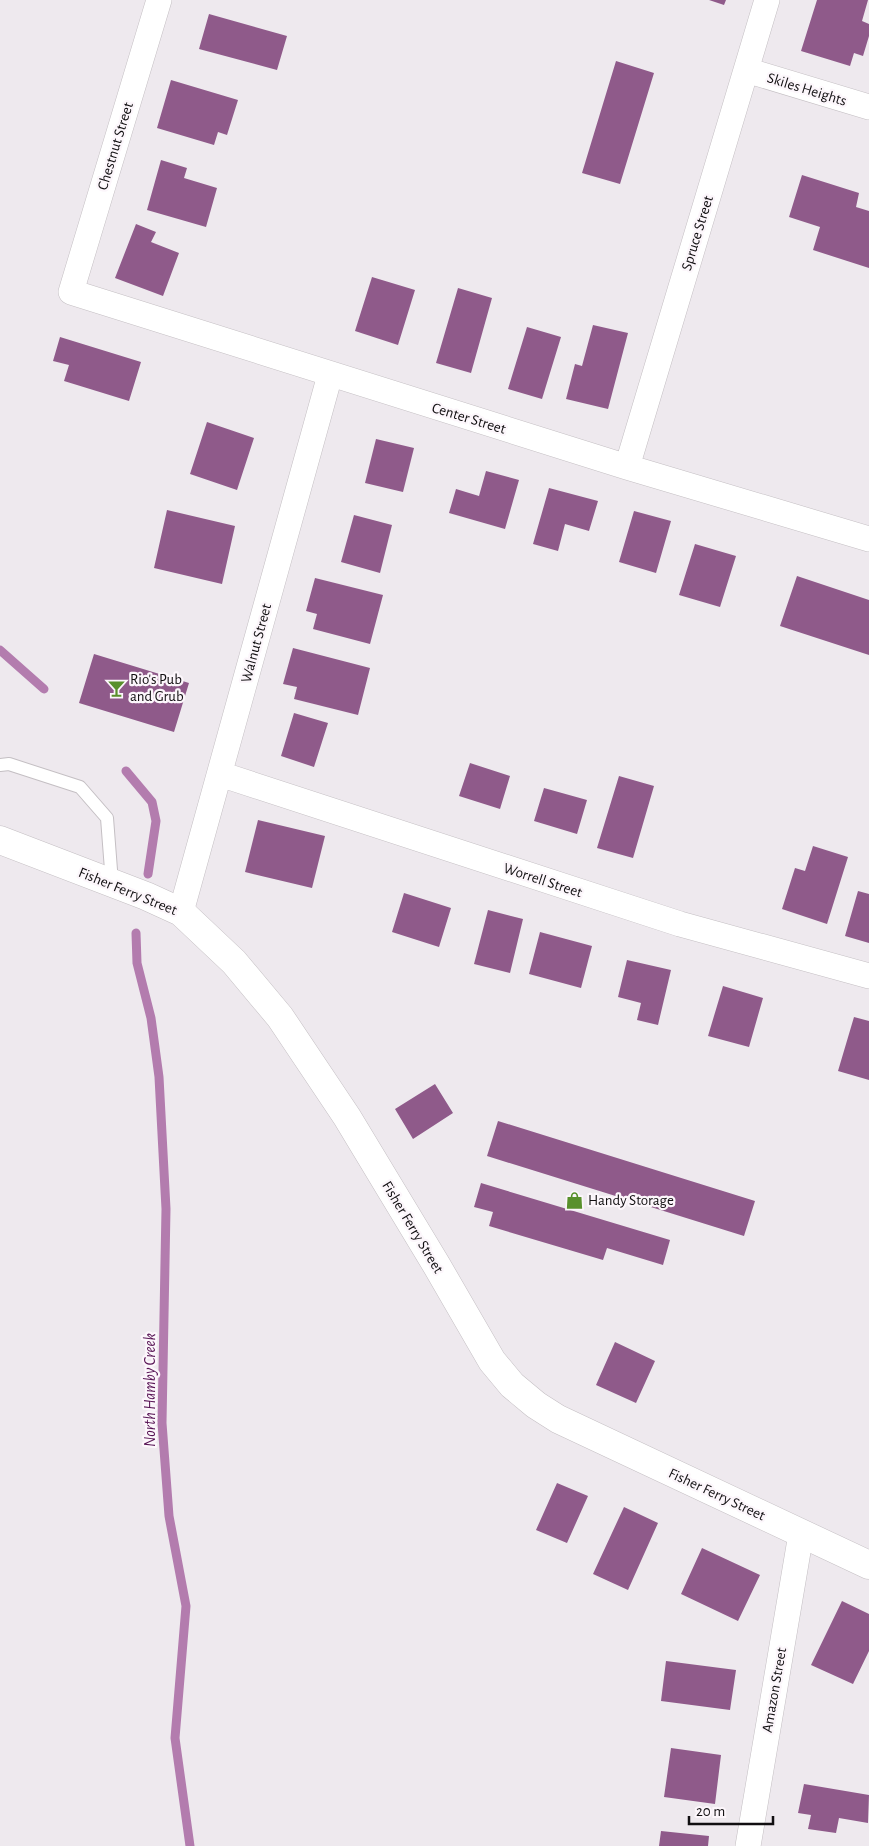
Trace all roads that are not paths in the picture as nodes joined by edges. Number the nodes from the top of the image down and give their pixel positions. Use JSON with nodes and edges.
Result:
{"nodes":[{"id":1,"x":158,"y":0,"type":"edge"},
{"id":2,"x":767,"y":0,"type":"edge"},
{"id":3,"x":746,"y":70,"type":"junction"},
{"id":4,"x":869,"y":108,"type":"edge"},
{"id":5,"x":71,"y":292,"type":"joint"},
{"id":6,"x":330,"y":375,"type":"junction"},
{"id":7,"x":627,"y":467,"type":"junction"},
{"id":8,"x":869,"y":539,"type":"edge"},
{"id":9,"x":0,"y":766,"type":"edge"},
{"id":10,"x":220,"y":774,"type":"junction"},
{"id":11,"x":0,"y":840,"type":"edge"},
{"id":12,"x":112,"y":884,"type":"junction"},
{"id":13,"x":181,"y":912,"type":"junction"},
{"id":14,"x":869,"y":976,"type":"edge"},
{"id":15,"x":801,"y":1534,"type":"junction"},
{"id":16,"x":869,"y":1565,"type":"edge"},
{"id":17,"x":748,"y":1846,"type":"edge"}],
"edges":[{"from":1,"to":5,"type":"street","name":"Chestnut Street"},
{"from":2,"to":3,"type":"street","name":"Spruce Street"},
{"from":3,"to":4,"type":"street","name":"Skiles Heights"},
{"from":3,"to":7,"type":"street","name":"Spruce Street"},
{"from":5,"to":6,"type":"street","name":"Center Street"},
{"from":6,"to":7,"type":"street","name":"Center Street"},
{"from":6,"to":10,"type":"street","name":"Walnut Street"},
{"from":7,"to":8,"type":"street","name":"Center Street"},
{"from":9,"to":12,"type":"lane"},
{"from":10,"to":13,"type":"street","name":"Walnut Street"},
{"from":10,"to":14,"type":"street","name":"Worrell Street"},
{"from":11,"to":12,"type":"street","name":"Fisher Ferry Street"},
{"from":12,"to":13,"type":"street","name":"Fisher Ferry Street"},
{"from":13,"to":15,"type":"street","name":"Fisher Ferry Street"},
{"from":15,"to":16,"type":"street","name":"Fisher Ferry Street"},
{"from":15,"to":17,"type":"street","name":"Amazon Street"}]}
